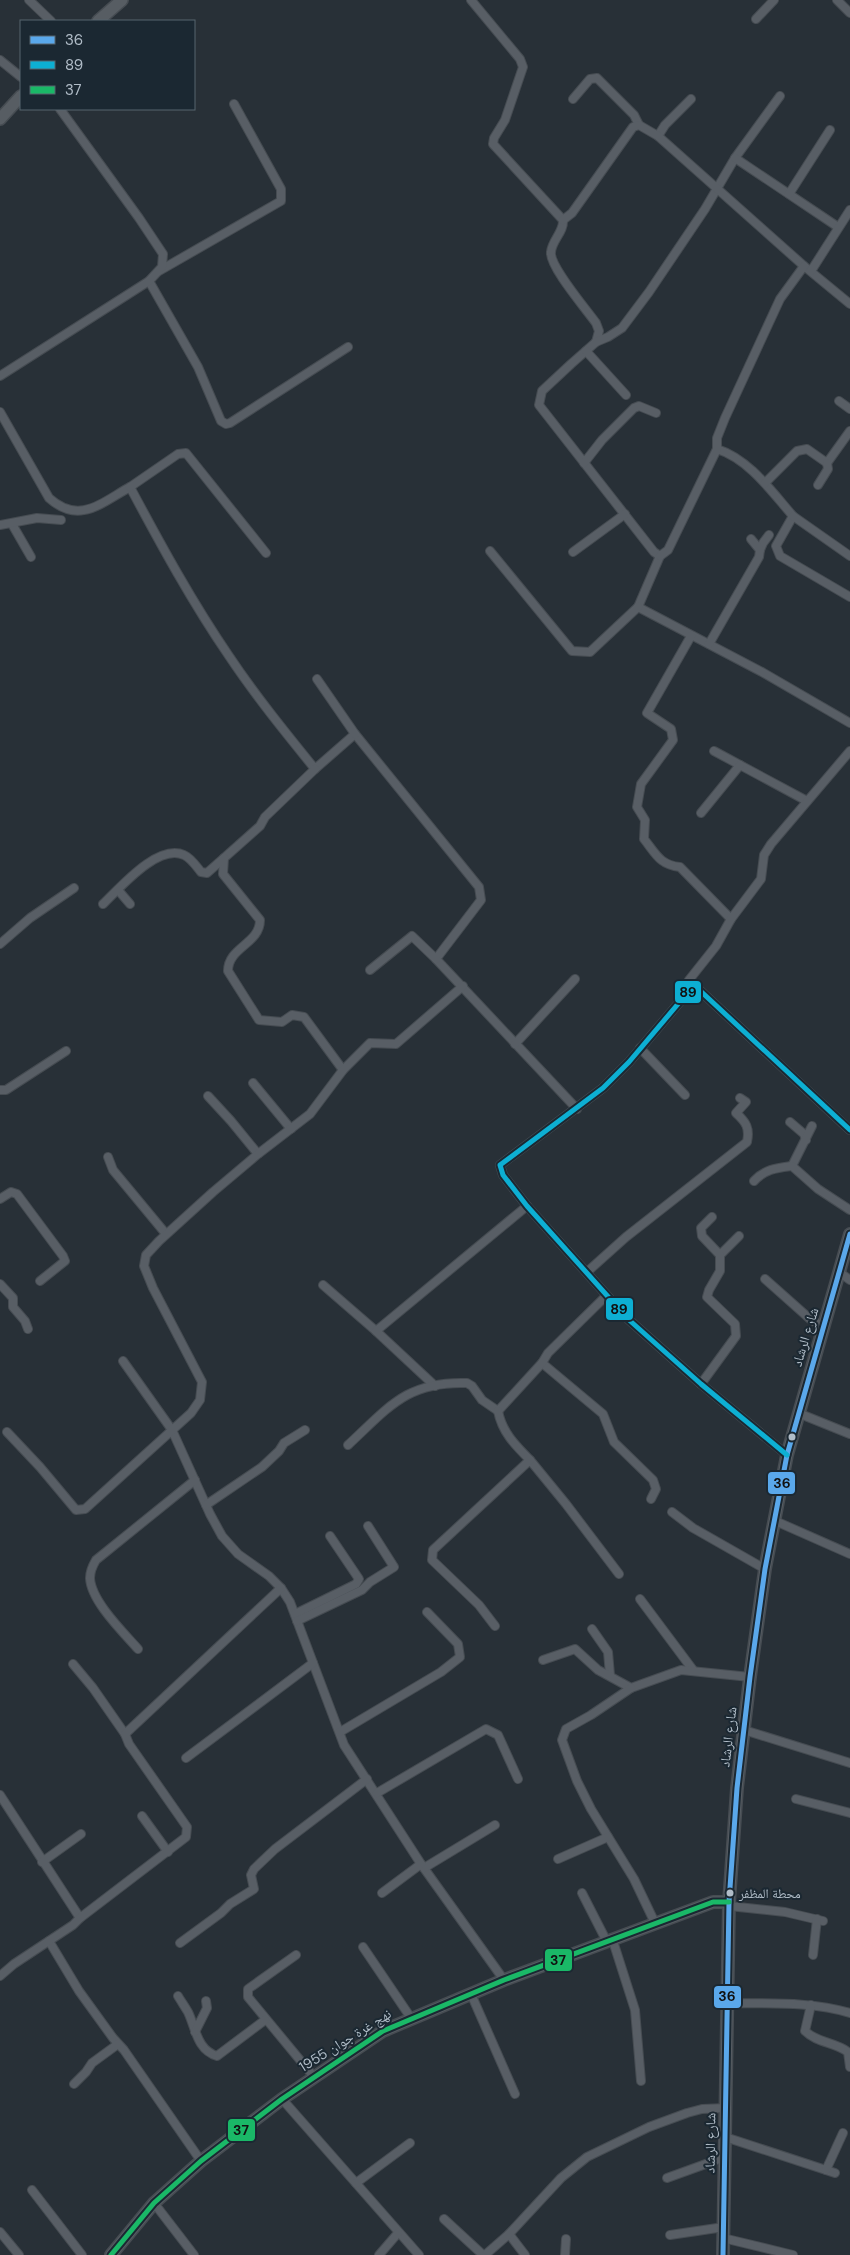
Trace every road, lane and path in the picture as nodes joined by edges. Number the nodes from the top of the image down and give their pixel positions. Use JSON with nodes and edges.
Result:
{"nodes":[{"id":1,"x":29,"y":0,"type":"edge"},
{"id":2,"x":122,"y":0,"type":"edge"},
{"id":3,"x":471,"y":0,"type":"edge"},
{"id":4,"x":774,"y":0,"type":"edge"},
{"id":5,"x":837,"y":0,"type":"edge"},
{"id":6,"x":850,"y":13,"type":"edge"},
{"id":7,"x":756,"y":19,"type":"dead end"},
{"id":8,"x":50,"y":20,"type":"edge"},
{"id":9,"x":99,"y":20,"type":"edge"},
{"id":10,"x":0,"y":60,"type":"edge"},
{"id":11,"x":20,"y":76,"type":"edge"},
{"id":12,"x":780,"y":96,"type":"dead end"},
{"id":13,"x":20,"y":97,"type":"edge"},
{"id":14,"x":573,"y":99,"type":"dead end"},
{"id":15,"x":691,"y":99,"type":"dead end"},
{"id":16,"x":234,"y":104,"type":"dead end"},
{"id":17,"x":61,"y":110,"type":"edge"},
{"id":18,"x":0,"y":119,"type":"edge"},
{"id":19,"x":639,"y":125,"type":"junction"},
{"id":20,"x":830,"y":130,"type":"dead end"},
{"id":21,"x":658,"y":136,"type":"junction"},
{"id":22,"x":735,"y":158,"type":"junction"},
{"id":23,"x":717,"y":188,"type":"junction"},
{"id":24,"x":789,"y":194,"type":"junction"},
{"id":25,"x":850,"y":210,"type":"edge"},
{"id":26,"x":562,"y":220,"type":"junction"},
{"id":27,"x":838,"y":226,"type":"junction"},
{"id":28,"x":807,"y":269,"type":"junction"},
{"id":29,"x":159,"y":271,"type":"junction"},
{"id":30,"x":149,"y":281,"type":"junction"},
{"id":31,"x":850,"y":304,"type":"edge"},
{"id":32,"x":596,"y":342,"type":"junction"},
{"id":33,"x":348,"y":347,"type":"dead end"},
{"id":34,"x":586,"y":351,"type":"junction"},
{"id":35,"x":0,"y":376,"type":"edge"},
{"id":36,"x":626,"y":395,"type":"dead end"},
{"id":37,"x":839,"y":401,"type":"dead end"},
{"id":38,"x":850,"y":409,"type":"edge"},
{"id":39,"x":0,"y":412,"type":"edge"},
{"id":40,"x":656,"y":413,"type":"dead end"},
{"id":41,"x":850,"y":431,"type":"edge"},
{"id":42,"x":717,"y":449,"type":"junction"},
{"id":43,"x":584,"y":463,"type":"junction"},
{"id":44,"x":827,"y":463,"type":"junction"},
{"id":45,"x":765,"y":483,"type":"junction"},
{"id":46,"x":818,"y":485,"type":"dead end"},
{"id":47,"x":130,"y":487,"type":"junction"},
{"id":48,"x":625,"y":514,"type":"junction"},
{"id":49,"x":793,"y":516,"type":"junction"},
{"id":50,"x":61,"y":520,"type":"dead end"},
{"id":51,"x":12,"y":524,"type":"junction"},
{"id":52,"x":0,"y":525,"type":"edge"},
{"id":53,"x":770,"y":535,"type":"dead end"},
{"id":54,"x":751,"y":539,"type":"dead end"},
{"id":55,"x":760,"y":550,"type":"junction"},
{"id":56,"x":490,"y":552,"type":"dead end"},
{"id":57,"x":573,"y":552,"type":"dead end"},
{"id":58,"x":266,"y":554,"type":"dead end"},
{"id":59,"x":660,"y":556,"type":"junction"},
{"id":60,"x":850,"y":556,"type":"edge"},
{"id":61,"x":31,"y":557,"type":"dead end"},
{"id":62,"x":850,"y":597,"type":"edge"},
{"id":63,"x":638,"y":607,"type":"junction"},
{"id":64,"x":691,"y":636,"type":"junction"},
{"id":65,"x":709,"y":644,"type":"junction"},
{"id":66,"x":317,"y":680,"type":"dead end"},
{"id":67,"x":850,"y":722,"type":"edge"},
{"id":68,"x":355,"y":734,"type":"junction"},
{"id":69,"x":714,"y":751,"type":"dead end"},
{"id":70,"x":850,"y":751,"type":"edge"},
{"id":71,"x":740,"y":765,"type":"junction"},
{"id":72,"x":315,"y":769,"type":"junction"},
{"id":73,"x":807,"y":801,"type":"junction"},
{"id":74,"x":701,"y":813,"type":"dead end"},
{"id":75,"x":224,"y":858,"type":"junction"},
{"id":76,"x":74,"y":888,"type":"dead end"},
{"id":77,"x":118,"y":890,"type":"junction"},
{"id":78,"x":103,"y":904,"type":"dead end"},
{"id":79,"x":130,"y":904,"type":"dead end"},
{"id":80,"x":732,"y":919,"type":"junction"},
{"id":81,"x":0,"y":944,"type":"edge"},
{"id":82,"x":436,"y":959,"type":"junction"},
{"id":83,"x":370,"y":970,"type":"dead end"},
{"id":84,"x":575,"y":979,"type":"dead end"},
{"id":85,"x":694,"y":985,"type":"junction"},
{"id":86,"x":463,"y":986,"type":"junction"},
{"id":87,"x":515,"y":1044,"type":"junction"},
{"id":88,"x":640,"y":1048,"type":"junction"},
{"id":89,"x":66,"y":1051,"type":"dead end"},
{"id":90,"x":343,"y":1070,"type":"junction"},
{"id":91,"x":253,"y":1083,"type":"dead end"},
{"id":92,"x":0,"y":1090,"type":"edge"},
{"id":93,"x":685,"y":1095,"type":"dead end"},
{"id":94,"x":208,"y":1096,"type":"dead end"},
{"id":95,"x":740,"y":1098,"type":"dead end"},
{"id":96,"x":578,"y":1109,"type":"junction"},
{"id":97,"x":790,"y":1122,"type":"dead end"},
{"id":98,"x":812,"y":1126,"type":"dead end"},
{"id":99,"x":290,"y":1129,"type":"junction"},
{"id":100,"x":850,"y":1130,"type":"edge"},
{"id":101,"x":806,"y":1140,"type":"junction"},
{"id":102,"x":258,"y":1154,"type":"junction"},
{"id":103,"x":108,"y":1157,"type":"dead end"},
{"id":104,"x":792,"y":1166,"type":"junction"},
{"id":105,"x":754,"y":1181,"type":"dead end"},
{"id":106,"x":0,"y":1199,"type":"edge"},
{"id":107,"x":527,"y":1206,"type":"junction"},
{"id":108,"x":850,"y":1210,"type":"edge"},
{"id":109,"x":712,"y":1218,"type":"dead end"},
{"id":110,"x":166,"y":1234,"type":"junction"},
{"id":111,"x":850,"y":1234,"type":"edge"},
{"id":112,"x":739,"y":1236,"type":"dead end"},
{"id":113,"x":720,"y":1255,"type":"junction"},
{"id":114,"x":587,"y":1272,"type":"junction"},
{"id":115,"x":839,"y":1272,"type":"junction"},
{"id":116,"x":765,"y":1279,"type":"dead end"},
{"id":117,"x":850,"y":1280,"type":"edge"},
{"id":118,"x":40,"y":1281,"type":"dead end"},
{"id":119,"x":0,"y":1284,"type":"edge"},
{"id":120,"x":323,"y":1285,"type":"dead end"},
{"id":121,"x":606,"y":1296,"type":"junction"},
{"id":122,"x":824,"y":1327,"type":"junction"},
{"id":123,"x":28,"y":1329,"type":"dead end"},
{"id":124,"x":376,"y":1331,"type":"junction"},
{"id":125,"x":122,"y":1361,"type":"dead end"},
{"id":126,"x":542,"y":1363,"type":"junction"},
{"id":127,"x":701,"y":1384,"type":"junction"},
{"id":128,"x":435,"y":1386,"type":"junction"},
{"id":129,"x":498,"y":1411,"type":"junction"},
{"id":130,"x":798,"y":1413,"type":"junction"},
{"id":131,"x":172,"y":1430,"type":"junction"},
{"id":132,"x":304,"y":1430,"type":"dead end"},
{"id":133,"x":7,"y":1432,"type":"dead end"},
{"id":134,"x":850,"y":1434,"type":"edge"},
{"id":135,"x":348,"y":1445,"type":"dead end"},
{"id":136,"x":787,"y":1455,"type":"junction"},
{"id":137,"x":530,"y":1460,"type":"junction"},
{"id":138,"x":195,"y":1480,"type":"junction"},
{"id":139,"x":652,"y":1499,"type":"dead end"},
{"id":140,"x":206,"y":1505,"type":"junction"},
{"id":141,"x":672,"y":1512,"type":"dead end"},
{"id":142,"x":773,"y":1520,"type":"junction"},
{"id":143,"x":368,"y":1526,"type":"dead end"},
{"id":144,"x":330,"y":1536,"type":"dead end"},
{"id":145,"x":850,"y":1554,"type":"edge"},
{"id":146,"x":765,"y":1570,"type":"junction"},
{"id":147,"x":619,"y":1574,"type":"dead end"},
{"id":148,"x":281,"y":1588,"type":"junction"},
{"id":149,"x":640,"y":1599,"type":"dead end"},
{"id":150,"x":427,"y":1612,"type":"dead end"},
{"id":151,"x":296,"y":1618,"type":"junction"},
{"id":152,"x":495,"y":1626,"type":"dead end"},
{"id":153,"x":592,"y":1629,"type":"dead end"},
{"id":154,"x":138,"y":1649,"type":"dead end"},
{"id":155,"x":543,"y":1660,"type":"dead end"},
{"id":156,"x":313,"y":1663,"type":"junction"},
{"id":157,"x":73,"y":1664,"type":"dead end"},
{"id":158,"x":694,"y":1670,"type":"junction"},
{"id":159,"x":610,"y":1675,"type":"junction"},
{"id":160,"x":750,"y":1677,"type":"junction"},
{"id":161,"x":631,"y":1688,"type":"junction"},
{"id":162,"x":744,"y":1730,"type":"junction"},
{"id":163,"x":340,"y":1732,"type":"junction"},
{"id":164,"x":125,"y":1734,"type":"junction"},
{"id":165,"x":186,"y":1758,"type":"dead end"},
{"id":166,"x":850,"y":1763,"type":"edge"},
{"id":167,"x":518,"y":1779,"type":"dead end"},
{"id":168,"x":367,"y":1780,"type":"junction"},
{"id":169,"x":377,"y":1793,"type":"junction"},
{"id":170,"x":0,"y":1795,"type":"edge"},
{"id":171,"x":796,"y":1799,"type":"dead end"},
{"id":172,"x":850,"y":1813,"type":"edge"},
{"id":173,"x":142,"y":1816,"type":"dead end"},
{"id":174,"x":495,"y":1825,"type":"dead end"},
{"id":175,"x":81,"y":1834,"type":"dead end"},
{"id":176,"x":608,"y":1837,"type":"junction"},
{"id":177,"x":168,"y":1852,"type":"junction"},
{"id":178,"x":558,"y":1859,"type":"dead end"},
{"id":179,"x":42,"y":1862,"type":"junction"},
{"id":180,"x":423,"y":1866,"type":"junction"},
{"id":181,"x":582,"y":1892,"type":"dead end"},
{"id":182,"x":382,"y":1893,"type":"dead end"},
{"id":183,"x":729,"y":1904,"type":"junction"},
{"id":184,"x":80,"y":1918,"type":"junction"},
{"id":185,"x":655,"y":1923,"type":"junction"},
{"id":186,"x":609,"y":1939,"type":"junction"},
{"id":187,"x":49,"y":1941,"type":"junction"},
{"id":188,"x":180,"y":1943,"type":"dead end"},
{"id":189,"x":363,"y":1947,"type":"dead end"},
{"id":190,"x":296,"y":1955,"type":"dead end"},
{"id":191,"x":813,"y":1955,"type":"dead end"},
{"id":192,"x":0,"y":1976,"type":"edge"},
{"id":193,"x":504,"y":1980,"type":"junction"},
{"id":194,"x":471,"y":1994,"type":"junction"},
{"id":195,"x":178,"y":1996,"type":"dead end"},
{"id":196,"x":206,"y":2001,"type":"dead end"},
{"id":197,"x":726,"y":2003,"type":"junction"},
{"id":198,"x":811,"y":2005,"type":"junction"},
{"id":199,"x":850,"y":2013,"type":"edge"},
{"id":200,"x":411,"y":2018,"type":"junction"},
{"id":201,"x":265,"y":2020,"type":"junction"},
{"id":202,"x":195,"y":2032,"type":"junction"},
{"id":203,"x":118,"y":2044,"type":"junction"},
{"id":204,"x":850,"y":2067,"type":"edge"},
{"id":205,"x":314,"y":2077,"type":"junction"},
{"id":206,"x":641,"y":2081,"type":"dead end"},
{"id":207,"x":74,"y":2084,"type":"dead end"},
{"id":208,"x":515,"y":2094,"type":"dead end"},
{"id":209,"x":282,"y":2099,"type":"junction"},
{"id":210,"x":726,"y":2108,"type":"junction"},
{"id":211,"x":843,"y":2133,"type":"dead end"},
{"id":212,"x":725,"y":2138,"type":"junction"},
{"id":213,"x":410,"y":2142,"type":"dead end"},
{"id":214,"x":725,"y":2157,"type":"junction"},
{"id":215,"x":201,"y":2161,"type":"junction"},
{"id":216,"x":826,"y":2170,"type":"junction"},
{"id":217,"x":835,"y":2173,"type":"dead end"},
{"id":218,"x":667,"y":2178,"type":"dead end"},
{"id":219,"x":356,"y":2183,"type":"junction"},
{"id":220,"x":32,"y":2190,"type":"dead end"},
{"id":221,"x":154,"y":2203,"type":"junction"},
{"id":222,"x":444,"y":2219,"type":"dead end"},
{"id":223,"x":0,"y":2232,"type":"edge"},
{"id":224,"x":398,"y":2232,"type":"junction"},
{"id":225,"x":724,"y":2232,"type":"junction"},
{"id":226,"x":509,"y":2234,"type":"junction"},
{"id":227,"x":670,"y":2235,"type":"dead end"},
{"id":228,"x":566,"y":2239,"type":"dead end"},
{"id":229,"x":19,"y":2255,"type":"edge"},
{"id":230,"x":82,"y":2255,"type":"edge"},
{"id":231,"x":111,"y":2255,"type":"edge"},
{"id":232,"x":194,"y":2255,"type":"edge"},
{"id":233,"x":379,"y":2255,"type":"edge"},
{"id":234,"x":419,"y":2255,"type":"edge"},
{"id":235,"x":484,"y":2255,"type":"edge"},
{"id":236,"x":524,"y":2255,"type":"edge"},
{"id":237,"x":565,"y":2255,"type":"edge"},
{"id":238,"x":723,"y":2255,"type":"edge"},
{"id":239,"x":793,"y":2255,"type":"edge"}],
"edges":[{"from":1,"to":8,"type":"street"},
{"from":2,"to":9,"type":"street"},
{"from":3,"to":26,"type":"street"},
{"from":4,"to":7,"type":"street"},
{"from":5,"to":6,"type":"street"},
{"from":10,"to":11,"type":"street"},
{"from":12,"to":22,"type":"street"},
{"from":13,"to":18,"type":"street"},
{"from":14,"to":19,"type":"street"},
{"from":15,"to":21,"type":"street"},
{"from":16,"to":29,"type":"street"},
{"from":17,"to":29,"type":"street"},
{"from":19,"to":21,"type":"street"},
{"from":19,"to":26,"type":"street"},
{"from":20,"to":24,"type":"street"},
{"from":21,"to":23,"type":"street"},
{"from":22,"to":23,"type":"street"},
{"from":22,"to":24,"type":"street"},
{"from":23,"to":28,"type":"street"},
{"from":23,"to":32,"type":"street"},
{"from":24,"to":27,"type":"street"},
{"from":25,"to":27,"type":"street"},
{"from":26,"to":32,"type":"street"},
{"from":27,"to":28,"type":"street"},
{"from":28,"to":31,"type":"street"},
{"from":28,"to":42,"type":"street"},
{"from":29,"to":30,"type":"street"},
{"from":30,"to":33,"type":"street"},
{"from":30,"to":35,"type":"street"},
{"from":32,"to":34,"type":"street"},
{"from":34,"to":36,"type":"street"},
{"from":34,"to":43,"type":"street"},
{"from":37,"to":38,"type":"street"},
{"from":39,"to":47,"type":"street"},
{"from":40,"to":43,"type":"street"},
{"from":41,"to":44,"type":"street"},
{"from":42,"to":45,"type":"street"},
{"from":42,"to":59,"type":"street"},
{"from":43,"to":48,"type":"street"},
{"from":44,"to":45,"type":"street"},
{"from":44,"to":46,"type":"street"},
{"from":45,"to":49,"type":"street"},
{"from":47,"to":58,"type":"street"},
{"from":47,"to":72,"type":"street"},
{"from":48,"to":57,"type":"street"},
{"from":48,"to":59,"type":"street"},
{"from":49,"to":60,"type":"street"},
{"from":49,"to":62,"type":"street"},
{"from":50,"to":51,"type":"street"},
{"from":51,"to":52,"type":"street"},
{"from":51,"to":61,"type":"street"},
{"from":53,"to":55,"type":"street"},
{"from":54,"to":55,"type":"street"},
{"from":55,"to":65,"type":"street"},
{"from":56,"to":63,"type":"street"},
{"from":59,"to":63,"type":"street"},
{"from":63,"to":64,"type":"street"},
{"from":64,"to":65,"type":"street"},
{"from":64,"to":80,"type":"street"},
{"from":65,"to":67,"type":"street"},
{"from":66,"to":68,"type":"street"},
{"from":68,"to":72,"type":"street"},
{"from":68,"to":82,"type":"street"},
{"from":69,"to":71,"type":"street"},
{"from":70,"to":73,"type":"street"},
{"from":71,"to":73,"type":"street"},
{"from":71,"to":74,"type":"street"},
{"from":72,"to":75,"type":"street"},
{"from":73,"to":80,"type":"street"},
{"from":75,"to":77,"type":"street"},
{"from":75,"to":90,"type":"street"},
{"from":76,"to":81,"type":"street"},
{"from":77,"to":78,"type":"street"},
{"from":77,"to":79,"type":"street"},
{"from":80,"to":85,"type":"street"},
{"from":82,"to":83,"type":"street"},
{"from":82,"to":86,"type":"street"},
{"from":84,"to":87,"type":"street"},
{"from":85,"to":88,"type":"street"},
{"from":85,"to":100,"type":"street"},
{"from":86,"to":87,"type":"street"},
{"from":86,"to":90,"type":"street"},
{"from":87,"to":96,"type":"street"},
{"from":88,"to":93,"type":"street"},
{"from":88,"to":96,"type":"street"},
{"from":89,"to":92,"type":"street"},
{"from":90,"to":99,"type":"street"},
{"from":91,"to":99,"type":"street"},
{"from":94,"to":102,"type":"street"},
{"from":95,"to":114,"type":"street"},
{"from":96,"to":107,"type":"street"},
{"from":97,"to":101,"type":"street"},
{"from":98,"to":101,"type":"street"},
{"from":99,"to":102,"type":"street"},
{"from":101,"to":104,"type":"street"},
{"from":102,"to":110,"type":"street"},
{"from":103,"to":110,"type":"street"},
{"from":104,"to":105,"type":"street"},
{"from":104,"to":108,"type":"street"},
{"from":106,"to":118,"type":"street"},
{"from":107,"to":114,"type":"street"},
{"from":107,"to":124,"type":"street"},
{"from":109,"to":113,"type":"street"},
{"from":110,"to":131,"type":"street"},
{"from":111,"to":115,"type":"street","name":"شارع الرشاد"},
{"from":112,"to":113,"type":"street"},
{"from":113,"to":127,"type":"street"},
{"from":114,"to":121,"type":"street"},
{"from":115,"to":117,"type":"street"},
{"from":115,"to":122,"type":"street","name":"شارع الرشاد"},
{"from":116,"to":122,"type":"street"},
{"from":119,"to":123,"type":"street"},
{"from":120,"to":124,"type":"street"},
{"from":121,"to":126,"type":"street"},
{"from":121,"to":127,"type":"street"},
{"from":122,"to":130,"type":"street","name":"شارع الرشاد"},
{"from":124,"to":128,"type":"street"},
{"from":125,"to":131,"type":"street"},
{"from":126,"to":129,"type":"street"},
{"from":126,"to":139,"type":"street"},
{"from":127,"to":136,"type":"street"},
{"from":128,"to":129,"type":"street"},
{"from":128,"to":135,"type":"street"},
{"from":129,"to":137,"type":"street"},
{"from":130,"to":134,"type":"street"},
{"from":130,"to":136,"type":"street","name":"شارع الرشاد"},
{"from":131,"to":133,"type":"street"},
{"from":131,"to":138,"type":"street"},
{"from":132,"to":140,"type":"street"},
{"from":136,"to":142,"type":"street","name":"شارع الرشاد"},
{"from":137,"to":147,"type":"street"},
{"from":137,"to":152,"type":"street"},
{"from":138,"to":140,"type":"street"},
{"from":138,"to":154,"type":"street"},
{"from":140,"to":148,"type":"street"},
{"from":141,"to":146,"type":"street"},
{"from":142,"to":145,"type":"street"},
{"from":142,"to":146,"type":"street","name":"شارع الرشاد"},
{"from":143,"to":151,"type":"street"},
{"from":144,"to":151,"type":"street"},
{"from":146,"to":160,"type":"street","name":"شارع الرشاد"},
{"from":148,"to":151,"type":"street"},
{"from":148,"to":164,"type":"street"},
{"from":149,"to":158,"type":"street"},
{"from":150,"to":163,"type":"street"},
{"from":151,"to":156,"type":"street"},
{"from":153,"to":159,"type":"street"},
{"from":155,"to":159,"type":"street"},
{"from":156,"to":163,"type":"street"},
{"from":156,"to":165,"type":"street"},
{"from":157,"to":164,"type":"street"},
{"from":158,"to":160,"type":"street"},
{"from":158,"to":161,"type":"street"},
{"from":159,"to":161,"type":"street"},
{"from":160,"to":162,"type":"street","name":"شارع الرشاد"},
{"from":161,"to":176,"type":"street"},
{"from":162,"to":166,"type":"street"},
{"from":162,"to":183,"type":"street","name":"شارع الرشاد"},
{"from":163,"to":168,"type":"street"},
{"from":164,"to":177,"type":"street"},
{"from":167,"to":169,"type":"street"},
{"from":168,"to":169,"type":"street"},
{"from":168,"to":188,"type":"street"},
{"from":169,"to":180,"type":"street"},
{"from":170,"to":179,"type":"street"},
{"from":171,"to":172,"type":"street"},
{"from":173,"to":177,"type":"street"},
{"from":174,"to":180,"type":"street"},
{"from":175,"to":179,"type":"street"},
{"from":176,"to":178,"type":"street"},
{"from":176,"to":185,"type":"street"},
{"from":177,"to":184,"type":"street"},
{"from":179,"to":184,"type":"street"},
{"from":180,"to":182,"type":"street"},
{"from":180,"to":193,"type":"street"},
{"from":181,"to":186,"type":"street"},
{"from":183,"to":185,"type":"street","name":"نهج غرة جوان 1955"},
{"from":183,"to":191,"type":"street"},
{"from":183,"to":197,"type":"street","name":"شارع الرشاد"},
{"from":184,"to":187,"type":"street"},
{"from":185,"to":186,"type":"street","name":"نهج غرة جوان 1955"},
{"from":186,"to":193,"type":"street","name":"نهج غرة جوان 1955"},
{"from":186,"to":206,"type":"street"},
{"from":187,"to":192,"type":"street"},
{"from":187,"to":203,"type":"street"},
{"from":189,"to":200,"type":"street"},
{"from":190,"to":201,"type":"street"},
{"from":193,"to":194,"type":"street","name":"نهج غرة جوان 1955"},
{"from":194,"to":200,"type":"street","name":"نهج غرة جوان 1955"},
{"from":194,"to":208,"type":"street"},
{"from":195,"to":202,"type":"street"},
{"from":196,"to":202,"type":"street"},
{"from":197,"to":198,"type":"street"},
{"from":197,"to":210,"type":"street","name":"شارع الرشاد"},
{"from":198,"to":199,"type":"street"},
{"from":198,"to":204,"type":"street"},
{"from":200,"to":205,"type":"street","name":"نهج غرة جوان 1955"},
{"from":201,"to":202,"type":"street"},
{"from":201,"to":205,"type":"street"},
{"from":203,"to":207,"type":"street"},
{"from":203,"to":215,"type":"street"},
{"from":205,"to":209,"type":"street","name":"نهج غرة جوان 1955"},
{"from":209,"to":215,"type":"street","name":"نهج غرة جوان 1955"},
{"from":209,"to":219,"type":"street"},
{"from":210,"to":212,"type":"street","name":"شارع الرشاد"},
{"from":210,"to":226,"type":"street"},
{"from":211,"to":216,"type":"street"},
{"from":212,"to":214,"type":"street","name":"شارع الرشاد"},
{"from":212,"to":216,"type":"street"},
{"from":213,"to":219,"type":"street"},
{"from":214,"to":218,"type":"street"},
{"from":214,"to":225,"type":"street","name":"شارع الرشاد"},
{"from":215,"to":221,"type":"street","name":"نهج غرة جوان 1955"},
{"from":216,"to":217,"type":"street"},
{"from":219,"to":224,"type":"street"},
{"from":220,"to":230,"type":"street"},
{"from":221,"to":231,"type":"street","name":"نهج غرة جوان 1955"},
{"from":221,"to":232,"type":"street"},
{"from":222,"to":235,"type":"street"},
{"from":223,"to":229,"type":"street"},
{"from":224,"to":233,"type":"street"},
{"from":224,"to":234,"type":"street"},
{"from":225,"to":227,"type":"street"},
{"from":225,"to":238,"type":"street","name":"شارع الرشاد"},
{"from":225,"to":239,"type":"street"},
{"from":226,"to":235,"type":"street"},
{"from":226,"to":236,"type":"street"},
{"from":228,"to":237,"type":"street"}]}
